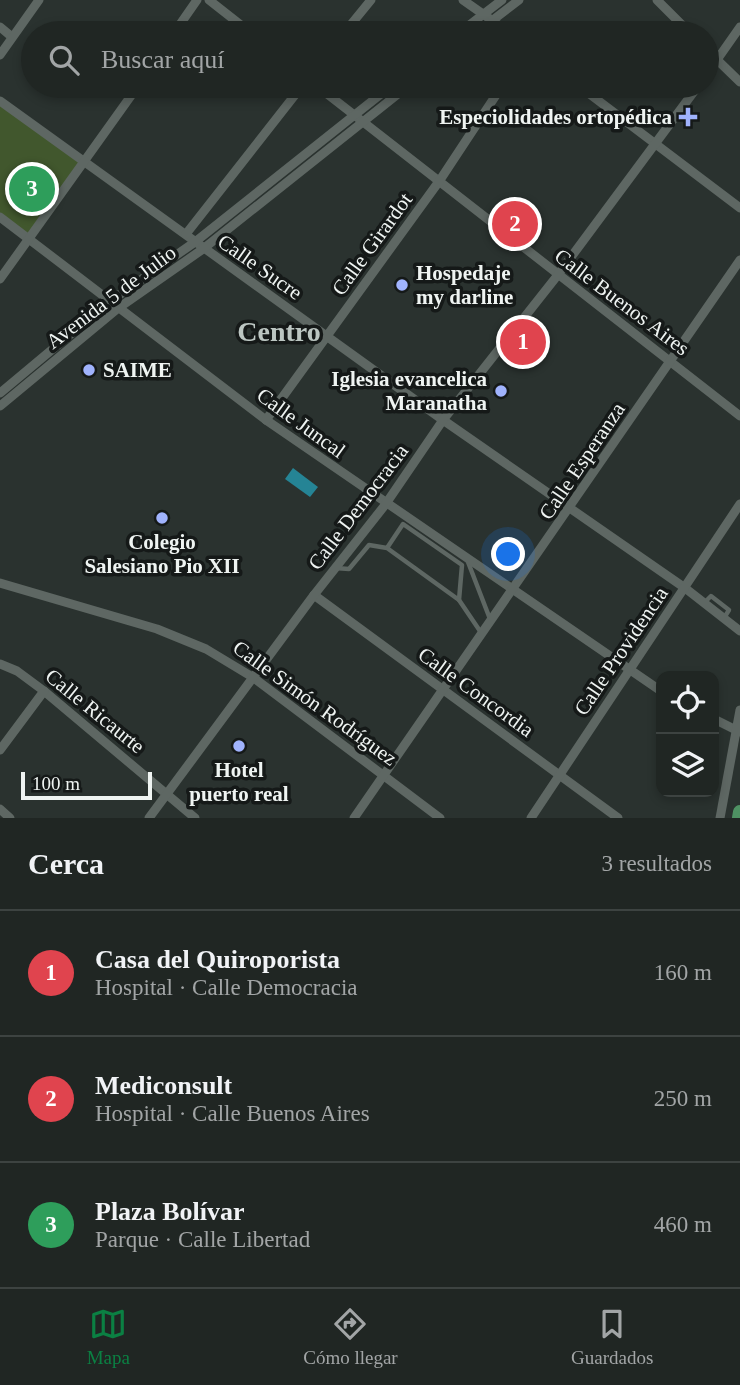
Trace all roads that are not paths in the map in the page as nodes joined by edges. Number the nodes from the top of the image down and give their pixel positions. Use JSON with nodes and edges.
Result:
{"nodes":[{"id":1,"x":39,"y":0,"type":"edge"},
{"id":2,"x":197,"y":0,"type":"edge"},
{"id":3,"x":209,"y":0,"type":"edge"},
{"id":4,"x":371,"y":0,"type":"edge"},
{"id":5,"x":463,"y":0,"type":"edge"},
{"id":6,"x":502,"y":0,"type":"edge"},
{"id":7,"x":519,"y":0,"type":"edge"},
{"id":8,"x":657,"y":0,"type":"edge"},
{"id":9,"x":485,"y":14,"type":"junction"},
{"id":10,"x":493,"y":20,"type":"joint"},
{"id":11,"x":24,"y":21,"type":"edge"},
{"id":12,"x":182,"y":21,"type":"edge"},
{"id":13,"x":236,"y":21,"type":"edge"},
{"id":14,"x":354,"y":21,"type":"edge"},
{"id":15,"x":475,"y":21,"type":"edge"},
{"id":16,"x":678,"y":21,"type":"edge"},
{"id":17,"x":21,"y":25,"type":"edge"},
{"id":18,"x":0,"y":27,"type":"edge"},
{"id":19,"x":740,"y":27,"type":"edge"},
{"id":20,"x":12,"y":37,"type":"junction"},
{"id":21,"x":0,"y":55,"type":"edge"},
{"id":22,"x":719,"y":58,"type":"edge"},
{"id":23,"x":719,"y":61,"type":"edge"},
{"id":24,"x":740,"y":82,"type":"edge"},
{"id":25,"x":130,"y":98,"type":"edge"},
{"id":26,"x":293,"y":98,"type":"edge"},
{"id":27,"x":333,"y":98,"type":"edge"},
{"id":28,"x":375,"y":98,"type":"edge"},
{"id":29,"x":392,"y":98,"type":"edge"},
{"id":30,"x":494,"y":98,"type":"edge"},
{"id":31,"x":595,"y":98,"type":"edge"},
{"id":32,"x":688,"y":98,"type":"edge"},
{"id":33,"x":0,"y":101,"type":"edge"},
{"id":34,"x":354,"y":114,"type":"junction"},
{"id":35,"x":362,"y":121,"type":"junction"},
{"id":36,"x":653,"y":142,"type":"junction"},
{"id":37,"x":85,"y":163,"type":"junction"},
{"id":38,"x":440,"y":180,"type":"junction"},
{"id":39,"x":740,"y":208,"type":"edge"},
{"id":40,"x":0,"y":217,"type":"edge"},
{"id":41,"x":186,"y":233,"type":"junction"},
{"id":42,"x":29,"y":240,"type":"junction"},
{"id":43,"x":195,"y":242,"type":"junction"},
{"id":44,"x":203,"y":249,"type":"junction"},
{"id":45,"x":740,"y":260,"type":"edge"},
{"id":46,"x":557,"y":276,"type":"junction"},
{"id":47,"x":0,"y":279,"type":"edge"},
{"id":48,"x":109,"y":302,"type":"junction"},
{"id":49,"x":117,"y":309,"type":"junction"},
{"id":50,"x":327,"y":335,"type":"junction"},
{"id":51,"x":671,"y":361,"type":"junction"},
{"id":52,"x":0,"y":393,"type":"edge"},
{"id":53,"x":0,"y":407,"type":"edge"},
{"id":54,"x":740,"y":416,"type":"edge"},
{"id":55,"x":266,"y":420,"type":"junction"},
{"id":56,"x":443,"y":420,"type":"junction"},
{"id":57,"x":740,"y":504,"type":"edge"},
{"id":58,"x":385,"y":505,"type":"junction"},
{"id":59,"x":570,"y":510,"type":"junction"},
{"id":60,"x":387,"y":548,"type":"junction"},
{"id":61,"x":465,"y":554,"type":"junction"},
{"id":62,"x":334,"y":568,"type":"junction"},
{"id":63,"x":0,"y":583,"type":"edge"},
{"id":64,"x":685,"y":588,"type":"junction"},
{"id":65,"x":515,"y":589,"type":"junction"},
{"id":66,"x":314,"y":595,"type":"junction"},
{"id":67,"x":459,"y":600,"type":"junction"},
{"id":68,"x":491,"y":622,"type":"junction"},
{"id":69,"x":740,"y":631,"type":"edge"},
{"id":70,"x":482,"y":634,"type":"junction"},
{"id":71,"x":0,"y":664,"type":"edge"},
{"id":72,"x":630,"y":672,"type":"junction"},
{"id":73,"x":254,"y":678,"type":"junction"},
{"id":74,"x":656,"y":688,"type":"edge"},
{"id":75,"x":443,"y":689,"type":"junction"},
{"id":76,"x":44,"y":691,"type":"junction"},
{"id":77,"x":740,"y":710,"type":"edge"},
{"id":78,"x":719,"y":722,"type":"edge"},
{"id":79,"x":738,"y":731,"type":"edge"},
{"id":80,"x":0,"y":750,"type":"edge"},
{"id":81,"x":558,"y":774,"type":"junction"},
{"id":82,"x":385,"y":775,"type":"junction"},
{"id":83,"x":167,"y":793,"type":"junction"},
{"id":84,"x":0,"y":809,"type":"edge"},
{"id":85,"x":740,"y":812,"type":"edge"},
{"id":86,"x":10,"y":818,"type":"edge"},
{"id":87,"x":149,"y":818,"type":"edge"},
{"id":88,"x":195,"y":818,"type":"edge"},
{"id":89,"x":354,"y":818,"type":"edge"},
{"id":90,"x":440,"y":818,"type":"edge"},
{"id":91,"x":531,"y":818,"type":"edge"},
{"id":92,"x":618,"y":818,"type":"edge"},
{"id":93,"x":720,"y":818,"type":"edge"},
{"id":94,"x":739,"y":818,"type":"edge"}],
"edges":[{"from":1,"to":11,"type":"street"},
{"from":2,"to":12,"type":"street"},
{"from":3,"to":13,"type":"street"},
{"from":4,"to":14,"type":"street"},
{"from":5,"to":9,"type":"street"},
{"from":6,"to":9,"type":"street"},
{"from":7,"to":10,"type":"street"},
{"from":8,"to":16,"type":"street"},
{"from":9,"to":10,"type":"street"},
{"from":9,"to":15,"type":"street"},
{"from":17,"to":20,"type":"street"},
{"from":18,"to":20,"type":"street"},
{"from":19,"to":22,"type":"street"},
{"from":20,"to":21,"type":"street"},
{"from":23,"to":24,"type":"street"},
{"from":25,"to":37,"type":"street"},
{"from":26,"to":41,"type":"street"},
{"from":27,"to":34,"type":"street","name":"Calle Buenos Aires"},
{"from":28,"to":34,"type":"street","name":"Avenida 5 de Julio"},
{"from":29,"to":35,"type":"street","name":"Avenida 5 de Julio"},
{"from":30,"to":38,"type":"street","name":"Calle Girardot"},
{"from":31,"to":36,"type":"street"},
{"from":32,"to":36,"type":"street","name":"Calle Democracia"},
{"from":33,"to":37,"type":"street","name":"Calle Sucre"},
{"from":34,"to":35,"type":"street","name":"Calle Buenos Aires"},
{"from":34,"to":43,"type":"street","name":"Avenida 5 de Julio"},
{"from":35,"to":38,"type":"street","name":"Calle Buenos Aires"},
{"from":35,"to":44,"type":"street","name":"Avenida 5 de Julio"},
{"from":36,"to":39,"type":"street"},
{"from":36,"to":46,"type":"street","name":"Calle Democracia"},
{"from":37,"to":41,"type":"street","name":"Calle Sucre"},
{"from":37,"to":42,"type":"street"},
{"from":38,"to":46,"type":"street","name":"Calle Buenos Aires"},
{"from":38,"to":50,"type":"street","name":"Calle Girardot"},
{"from":40,"to":42,"type":"street","name":"Calle Juncal"},
{"from":41,"to":43,"type":"street","name":"Calle Sucre"},
{"from":42,"to":47,"type":"street"},
{"from":42,"to":48,"type":"street","name":"Calle Juncal"},
{"from":43,"to":44,"type":"street","name":"Calle Sucre"},
{"from":43,"to":48,"type":"street","name":"Avenida 5 de Julio"},
{"from":44,"to":49,"type":"street","name":"Avenida 5 de Julio"},
{"from":44,"to":50,"type":"street","name":"Calle Sucre"},
{"from":45,"to":51,"type":"street","name":"Calle Esperanza"},
{"from":46,"to":51,"type":"street","name":"Calle Buenos Aires"},
{"from":46,"to":56,"type":"street","name":"Calle Democracia"},
{"from":48,"to":49,"type":"street","name":"Calle Juncal"},
{"from":48,"to":52,"type":"street","name":"Avenida 5 de Julio"},
{"from":49,"to":53,"type":"street","name":"Avenida 5 de Julio"},
{"from":49,"to":55,"type":"street","name":"Calle Juncal"},
{"from":50,"to":55,"type":"street","name":"Calle Girardot"},
{"from":50,"to":56,"type":"street","name":"Calle Sucre"},
{"from":51,"to":54,"type":"street","name":"Calle Buenos Aires"},
{"from":51,"to":59,"type":"street","name":"Calle Esperanza"},
{"from":55,"to":58,"type":"street","name":"Calle Juncal"},
{"from":56,"to":58,"type":"street","name":"Calle Democracia"},
{"from":56,"to":59,"type":"street","name":"Calle Sucre"},
{"from":57,"to":64,"type":"street","name":"Calle Providencia"},
{"from":58,"to":61,"type":"street","name":"Calle Juncal"},
{"from":58,"to":62,"type":"street","name":"Calle Democracia"},
{"from":59,"to":64,"type":"street","name":"Calle Sucre"},
{"from":59,"to":65,"type":"street","name":"Calle Esperanza"},
{"from":60,"to":62,"type":"lane"},
{"from":60,"to":67,"type":"lane"},
{"from":60,"to":67,"type":"lane"},
{"from":61,"to":65,"type":"street","name":"Calle Juncal"},
{"from":61,"to":68,"type":"lane"},
{"from":62,"to":66,"type":"street","name":"Calle Democracia"},
{"from":63,"to":73,"type":"street","name":"Calle Simón Rodríguez"},
{"from":64,"to":69,"type":"street","name":"Calle Sucre"},
{"from":64,"to":72,"type":"street","name":"Calle Providencia"},
{"from":65,"to":68,"type":"street","name":"Calle Esperanza"},
{"from":65,"to":72,"type":"street","name":"Calle Juncal"},
{"from":66,"to":73,"type":"street","name":"Calle Democracia"},
{"from":66,"to":75,"type":"street","name":"Calle Concordia"},
{"from":67,"to":70,"type":"lane"},
{"from":68,"to":70,"type":"street","name":"Calle Esperanza"},
{"from":70,"to":75,"type":"street","name":"Calle Esperanza"},
{"from":71,"to":76,"type":"street","name":"Calle Ricaurte"},
{"from":72,"to":74,"type":"street","name":"Calle Juncal"},
{"from":72,"to":81,"type":"street","name":"Calle Providencia"},
{"from":73,"to":82,"type":"street","name":"Calle Simón Rodríguez"},
{"from":73,"to":83,"type":"street","name":"Calle Democracia"},
{"from":75,"to":81,"type":"street","name":"Calle Concordia"},
{"from":75,"to":82,"type":"street","name":"Calle Esperanza"},
{"from":76,"to":80,"type":"street"},
{"from":76,"to":83,"type":"street","name":"Calle Ricaurte"},
{"from":77,"to":79,"type":"street"},
{"from":78,"to":79,"type":"street"},
{"from":79,"to":93,"type":"street"},
{"from":81,"to":91,"type":"street","name":"Calle Providencia"},
{"from":81,"to":92,"type":"street","name":"Calle Concordia"},
{"from":82,"to":89,"type":"street","name":"Calle Esperanza"},
{"from":82,"to":90,"type":"street","name":"Calle Simón Rodríguez"},
{"from":83,"to":87,"type":"street","name":"Calle Democracia"},
{"from":83,"to":88,"type":"street","name":"Calle Ricaurte"},
{"from":84,"to":86,"type":"street"},
{"from":85,"to":94,"type":"highway"}]}
